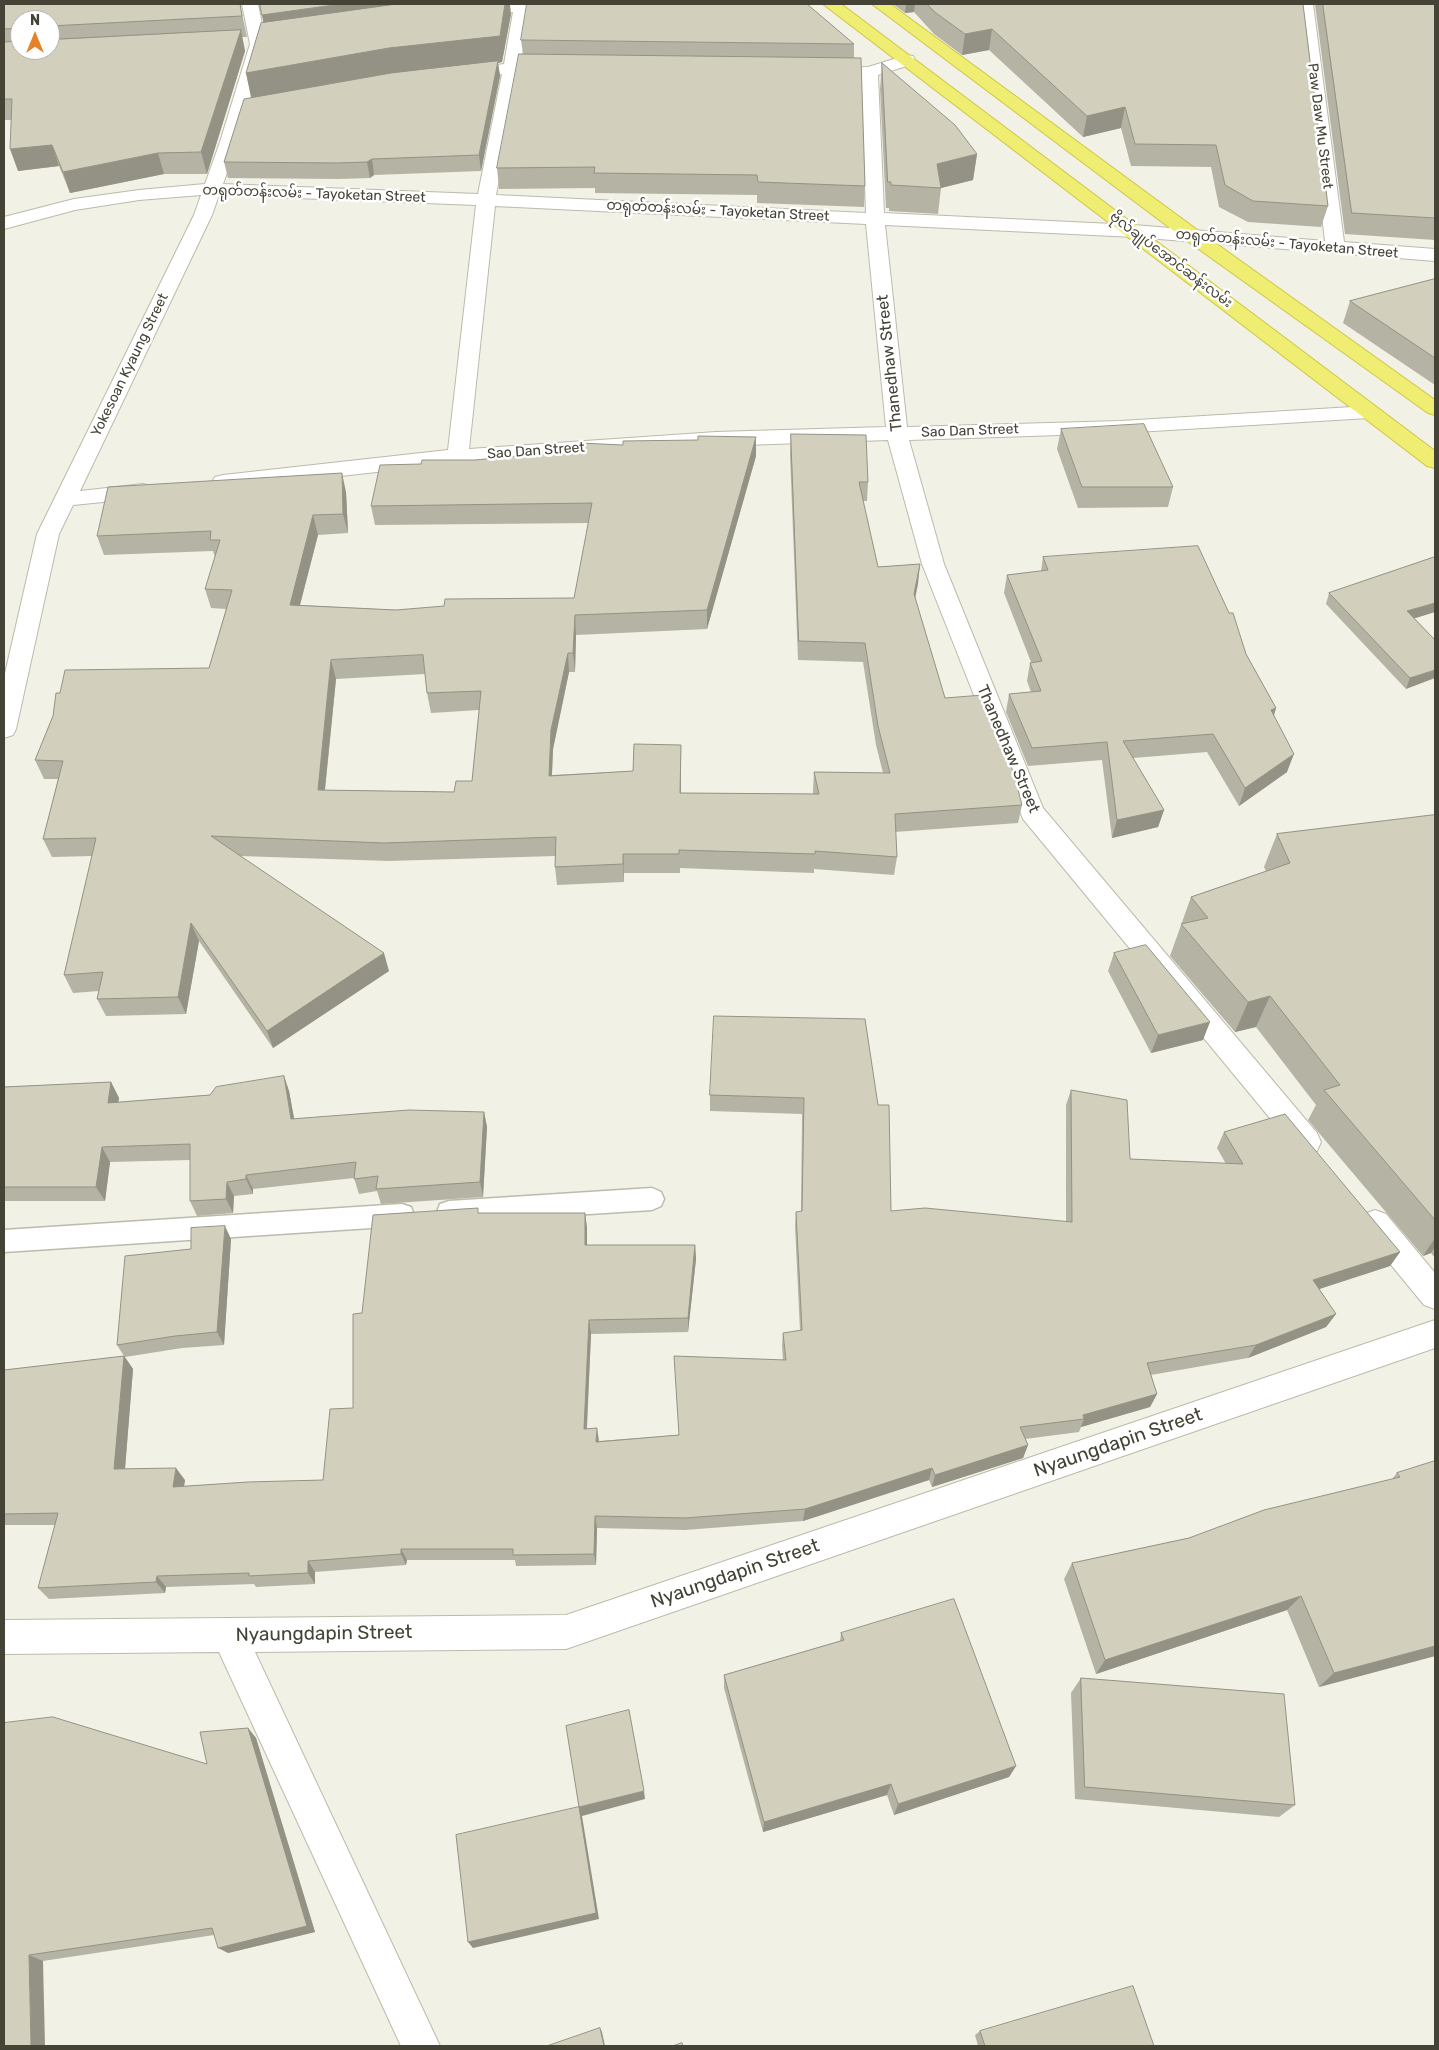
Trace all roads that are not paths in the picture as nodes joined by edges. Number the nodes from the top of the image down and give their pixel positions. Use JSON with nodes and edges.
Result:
{"nodes":[{"id":1,"x":250,"y":4,"type":"edge"},
{"id":2,"x":527,"y":4,"type":"edge"},
{"id":3,"x":831,"y":4,"type":"edge"},
{"id":4,"x":880,"y":4,"type":"edge"},
{"id":5,"x":1305,"y":4,"type":"edge"},
{"id":6,"x":454,"y":16,"type":"edge"},
{"id":7,"x":907,"y":60,"type":"junction"},
{"id":8,"x":512,"y":68,"type":"junction"},
{"id":9,"x":572,"y":69,"type":"edge"},
{"id":10,"x":829,"y":72,"type":"edge"},
{"id":11,"x":869,"y":72,"type":"junction"},
{"id":12,"x":447,"y":76,"type":"edge"},
{"id":13,"x":212,"y":189,"type":"junction"},
{"id":14,"x":486,"y":200,"type":"junction"},
{"id":15,"x":875,"y":219,"type":"junction"},
{"id":16,"x":4,"y":223,"type":"edge"},
{"id":17,"x":1134,"y":232,"type":"junction"},
{"id":18,"x":1193,"y":236,"type":"junction"},
{"id":19,"x":1335,"y":248,"type":"junction"},
{"id":20,"x":1435,"y":255,"type":"edge"},
{"id":21,"x":1435,"y":409,"type":"edge"},
{"id":22,"x":1369,"y":412,"type":"junction"},
{"id":23,"x":897,"y":434,"type":"junction"},
{"id":24,"x":458,"y":456,"type":"junction"},
{"id":25,"x":1435,"y":461,"type":"edge"},
{"id":26,"x":202,"y":484,"type":"edge"},
{"id":27,"x":163,"y":488,"type":"edge"},
{"id":28,"x":65,"y":499,"type":"junction"},
{"id":29,"x":4,"y":729,"type":"edge"},
{"id":30,"x":1320,"y":1157,"type":"edge"},
{"id":31,"x":652,"y":1199,"type":"dead end"},
{"id":32,"x":1358,"y":1203,"type":"edge"},
{"id":33,"x":4,"y":1241,"type":"edge"},
{"id":34,"x":1435,"y":1295,"type":"edge"},
{"id":35,"x":1435,"y":1334,"type":"edge"},
{"id":36,"x":229,"y":1635,"type":"junction"},
{"id":37,"x":4,"y":1637,"type":"edge"},
{"id":38,"x":421,"y":2046,"type":"edge"}],
"edges":[{"from":1,"to":13,"type":"street","name":"Yokesoan Kyaung Street"},
{"from":2,"to":6,"type":"street"},
{"from":2,"to":8,"type":"street"},
{"from":3,"to":7,"type":"highway","name":"ဗိုလ်ချုပ်အောင်ဆန်းလမ်း"},
{"from":4,"to":18,"type":"highway","name":"ဗိုလ်ချုပ်အောင်ဆန်းလမ်း"},
{"from":5,"to":19,"type":"street","name":"Paw Daw Mu Street"},
{"from":7,"to":11,"type":"street"},
{"from":7,"to":17,"type":"highway","name":"ဗိုလ်ချုပ်အောင်ဆန်းလမ်း"},
{"from":8,"to":9,"type":"street"},
{"from":8,"to":12,"type":"street"},
{"from":8,"to":14,"type":"street"},
{"from":10,"to":11,"type":"street"},
{"from":11,"to":15,"type":"street","name":"Thanedhaw Street"},
{"from":13,"to":14,"type":"street","name":"တရုတ်တန်းလမ်း - Tayoketan Street"},
{"from":13,"to":16,"type":"street","name":"တရုတ်တန်းလမ်း - Tayoketan Street"},
{"from":13,"to":28,"type":"street","name":"Yokesoan Kyaung Street"},
{"from":14,"to":15,"type":"street","name":"တရုတ်တန်းလမ်း - Tayoketan Street"},
{"from":14,"to":24,"type":"street"},
{"from":15,"to":17,"type":"street","name":"တရုတ်တန်းလမ်း - Tayoketan Street"},
{"from":15,"to":23,"type":"street","name":"Thanedhaw Street"},
{"from":17,"to":18,"type":"street","name":"တရုတ်တန်းလမ်း - Tayoketan Street"},
{"from":17,"to":22,"type":"highway","name":"ဗိုလ်ချုပ်အောင်ဆန်းလမ်း"},
{"from":18,"to":19,"type":"street","name":"တရုတ်တန်းလမ်း - Tayoketan Street"},
{"from":18,"to":21,"type":"highway","name":"ဗိုလ်ချုပ်အောင်ဆန်းလမ်း"},
{"from":19,"to":20,"type":"street","name":"တရုတ်တန်းလမ်း - Tayoketan Street"},
{"from":22,"to":23,"type":"street","name":"Sao Dan Street"},
{"from":22,"to":25,"type":"highway","name":"ဗိုလ်ချုပ်အောင်ဆန်းလမ်း"},
{"from":23,"to":24,"type":"street","name":"Sao Dan Street"},
{"from":23,"to":30,"type":"street","name":"Thanedhaw Street"},
{"from":24,"to":26,"type":"street","name":"Sao Dan Street"},
{"from":27,"to":28,"type":"street"},
{"from":28,"to":29,"type":"street","name":"Yokesoan Kyaung Street"},
{"from":31,"to":33,"type":"lane"},
{"from":32,"to":34,"type":"street"},
{"from":35,"to":36,"type":"street","name":"Nyaungdapin Street"},
{"from":36,"to":37,"type":"street","name":"Nyaungdapin Street"},
{"from":36,"to":38,"type":"street"}]}
